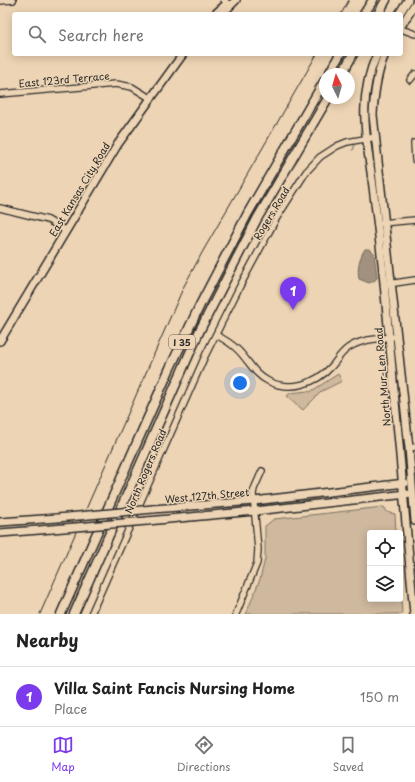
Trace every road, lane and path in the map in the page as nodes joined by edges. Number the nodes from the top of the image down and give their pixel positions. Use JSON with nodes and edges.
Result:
{"nodes":[{"id":1,"x":13,"y":0,"type":"edge"},
{"id":2,"x":236,"y":0,"type":"edge"},
{"id":3,"x":373,"y":0,"type":"edge"},
{"id":4,"x":386,"y":0,"type":"edge"},
{"id":5,"x":408,"y":0,"type":"edge"},
{"id":6,"x":0,"y":1,"type":"edge"},
{"id":7,"x":228,"y":2,"type":"edge"},
{"id":8,"x":415,"y":4,"type":"edge"},
{"id":9,"x":217,"y":12,"type":"edge"},
{"id":10,"x":223,"y":12,"type":"edge"},
{"id":11,"x":365,"y":12,"type":"edge"},
{"id":12,"x":379,"y":12,"type":"edge"},
{"id":13,"x":400,"y":12,"type":"edge"},
{"id":14,"x":403,"y":23,"type":"edge"},
{"id":15,"x":403,"y":30,"type":"edge"},
{"id":16,"x":415,"y":34,"type":"edge"},
{"id":17,"x":177,"y":56,"type":"edge"},
{"id":18,"x":181,"y":56,"type":"edge"},
{"id":19,"x":339,"y":56,"type":"edge"},
{"id":20,"x":352,"y":56,"type":"edge"},
{"id":21,"x":376,"y":56,"type":"edge"},
{"id":22,"x":384,"y":56,"type":"edge"},
{"id":23,"x":332,"y":68,"type":"edge"},
{"id":24,"x":345,"y":68,"type":"edge"},
{"id":25,"x":415,"y":74,"type":"edge"},
{"id":26,"x":410,"y":80,"type":"dead end"},
{"id":27,"x":319,"y":90,"type":"edge"},
{"id":28,"x":0,"y":94,"type":"edge"},
{"id":29,"x":148,"y":97,"type":"junction"},
{"id":30,"x":325,"y":104,"type":"edge"},
{"id":31,"x":376,"y":137,"type":"junction"},
{"id":32,"x":366,"y":139,"type":"junction"},
{"id":33,"x":414,"y":143,"type":"dead end"},
{"id":34,"x":415,"y":160,"type":"edge"},
{"id":35,"x":0,"y":208,"type":"edge"},
{"id":36,"x":415,"y":220,"type":"edge"},
{"id":37,"x":381,"y":223,"type":"junction"},
{"id":38,"x":64,"y":229,"type":"junction"},
{"id":39,"x":415,"y":280,"type":"edge"},
{"id":40,"x":388,"y":284,"type":"junction"},
{"id":41,"x":0,"y":332,"type":"edge"},
{"id":42,"x":216,"y":335,"type":"junction"},
{"id":43,"x":393,"y":337,"type":"junction"},
{"id":44,"x":0,"y":341,"type":"edge"},
{"id":45,"x":412,"y":447,"type":"edge"},
{"id":46,"x":262,"y":471,"type":"dead end"},
{"id":47,"x":413,"y":483,"type":"edge"},
{"id":48,"x":402,"y":484,"type":"junction"},
{"id":49,"x":414,"y":494,"type":"edge"},
{"id":50,"x":403,"y":495,"type":"junction"},
{"id":51,"x":254,"y":501,"type":"junction"},
{"id":52,"x":256,"y":511,"type":"junction"},
{"id":53,"x":415,"y":521,"type":"edge"},
{"id":54,"x":0,"y":522,"type":"edge"},
{"id":55,"x":0,"y":533,"type":"edge"},
{"id":56,"x":62,"y":614,"type":"edge"},
{"id":57,"x":74,"y":614,"type":"edge"},
{"id":58,"x":91,"y":614,"type":"edge"},
{"id":59,"x":236,"y":614,"type":"edge"},
{"id":60,"x":414,"y":614,"type":"edge"}],
"edges":[{"from":1,"to":6,"type":"street"},
{"from":2,"to":7,"type":"main road"},
{"from":3,"to":11,"type":"highway"},
{"from":4,"to":12,"type":"highway"},
{"from":5,"to":13,"type":"main road"},
{"from":7,"to":9,"type":"main road"},
{"from":7,"to":10,"type":"main road"},
{"from":8,"to":14,"type":"main road"},
{"from":15,"to":16,"type":"street"},
{"from":17,"to":29,"type":"main road","name":"East Kansas City Road"},
{"from":18,"to":29,"type":"main road","name":"East Kansas City Road"},
{"from":19,"to":23,"type":"highway"},
{"from":20,"to":24,"type":"highway"},
{"from":21,"to":32,"type":"main road","name":"North Mur-Len Road"},
{"from":22,"to":31,"type":"main road","name":"North Mur-Len Road"},
{"from":25,"to":26,"type":"street"},
{"from":27,"to":56,"type":"highway","number":"I 35"},
{"from":28,"to":29,"type":"street","name":"East 123rd Terrace"},
{"from":29,"to":38,"type":"main road","name":"East Kansas City Road"},
{"from":30,"to":57,"type":"highway","number":"I 35"},
{"from":31,"to":32,"type":"street","name":"Rogers Road"},
{"from":31,"to":37,"type":"main road","name":"North Mur-Len Road"},
{"from":32,"to":37,"type":"main road","name":"North Mur-Len Road"},
{"from":32,"to":42,"type":"street","name":"Rogers Road"},
{"from":33,"to":34,"type":"street"},
{"from":35,"to":38,"type":"street"},
{"from":36,"to":37,"type":"street"},
{"from":37,"to":40,"type":"main road","name":"North Mur-Len Road"},
{"from":38,"to":41,"type":"main road","name":"East Kansas City Road"},
{"from":38,"to":44,"type":"main road","name":"East Kansas City Road"},
{"from":39,"to":40,"type":"street"},
{"from":40,"to":43,"type":"main road","name":"North Mur-Len Road"},
{"from":42,"to":43,"type":"street"},
{"from":42,"to":58,"type":"street","name":"North Rogers Road"},
{"from":43,"to":45,"type":"main road","name":"North Mur-Len Road"},
{"from":43,"to":48,"type":"main road","name":"North Mur-Len Road"},
{"from":45,"to":47,"type":"main road","name":"North Mur-Len Road"},
{"from":46,"to":51,"type":"street"},
{"from":47,"to":48,"type":"main road","name":"West 127th Street"},
{"from":47,"to":49,"type":"main road","name":"North Mur-Len Road"},
{"from":48,"to":50,"type":"main road","name":"North Mur-Len Road"},
{"from":48,"to":51,"type":"main road","name":"West 127th Street"},
{"from":49,"to":50,"type":"main road","name":"West 127th Street"},
{"from":49,"to":53,"type":"main road","name":"North Mur-Len Road"},
{"from":50,"to":52,"type":"main road","name":"West 127th Street"},
{"from":50,"to":60,"type":"main road","name":"North Mur-Len Road"},
{"from":51,"to":52,"type":"street"},
{"from":51,"to":54,"type":"main road","name":"West 127th Street","bridge":true},
{"from":52,"to":55,"type":"main road","name":"West 127th Street","bridge":true},
{"from":52,"to":59,"type":"street"}]}
